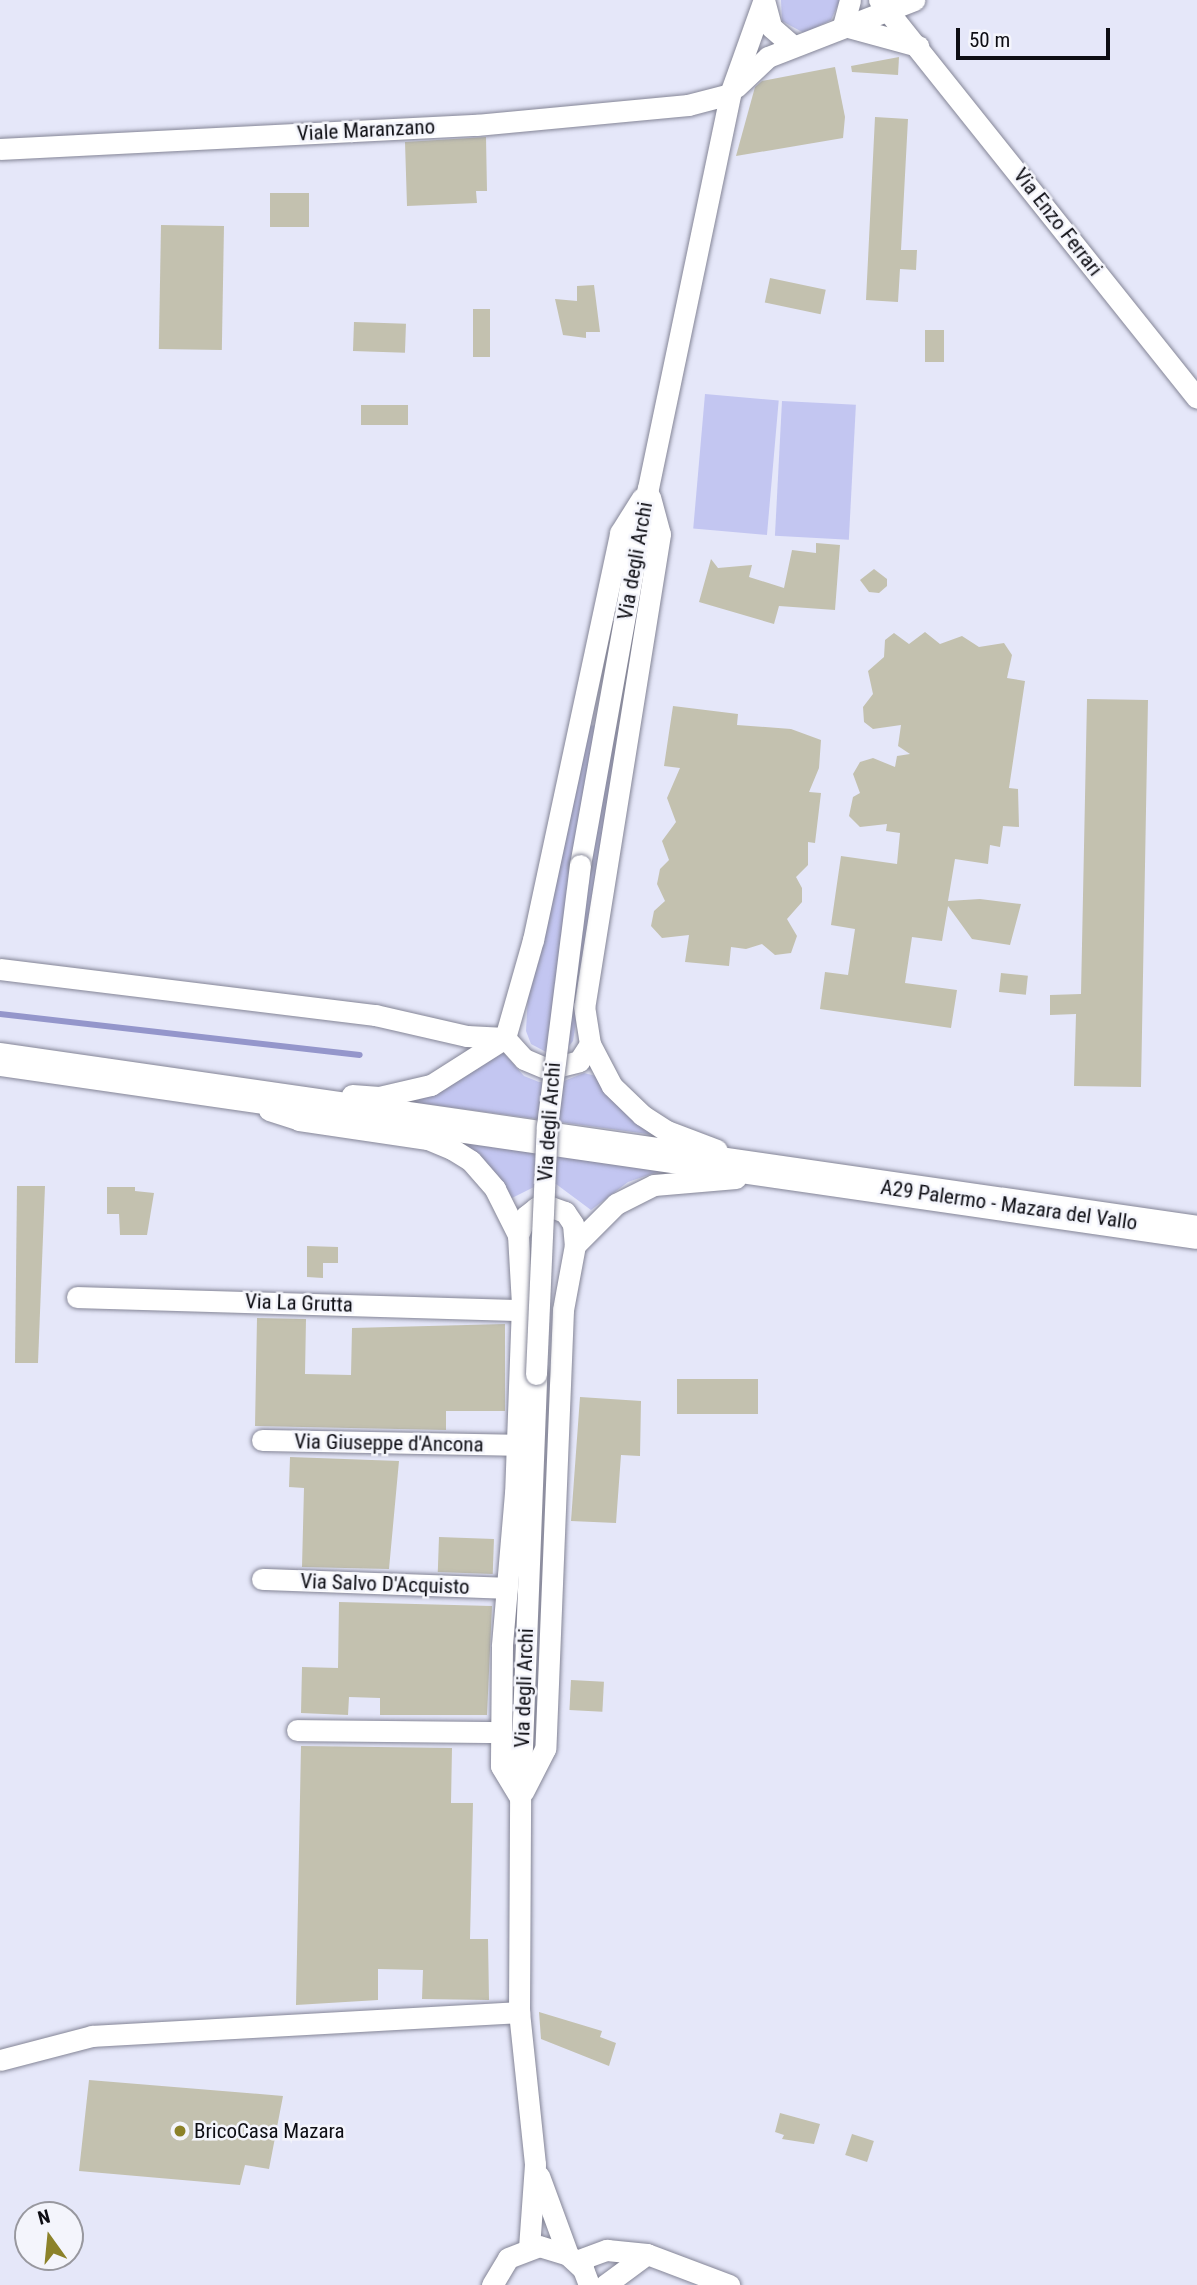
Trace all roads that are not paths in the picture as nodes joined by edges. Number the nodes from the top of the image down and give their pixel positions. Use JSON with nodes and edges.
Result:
{"nodes":[{"id":1,"x":850,"y":0,"type":"edge"},
{"id":2,"x":914,"y":0,"type":"edge"},
{"id":3,"x":763,"y":1,"type":"edge"},
{"id":4,"x":884,"y":5,"type":"edge"},
{"id":5,"x":843,"y":26,"type":"junction"},
{"id":6,"x":793,"y":46,"type":"junction"},
{"id":7,"x":919,"y":46,"type":"junction"},
{"id":8,"x":730,"y":94,"type":"junction"},
{"id":9,"x":0,"y":149,"type":"edge"},
{"id":10,"x":1197,"y":398,"type":"edge"},
{"id":11,"x":648,"y":488,"type":"junction"},
{"id":12,"x":0,"y":969,"type":"edge"},
{"id":13,"x":505,"y":1038,"type":"junction"},
{"id":14,"x":590,"y":1044,"type":"junction"},
{"id":15,"x":0,"y":1059,"type":"edge"},
{"id":16,"x":214,"y":1093,"type":"junction"},
{"id":17,"x":820,"y":1179,"type":"junction"},
{"id":18,"x":1197,"y":1232,"type":"edge"},
{"id":19,"x":518,"y":1235,"type":"junction"},
{"id":20,"x":575,"y":1245,"type":"junction"},
{"id":21,"x":77,"y":1297,"type":"dead end"},
{"id":22,"x":522,"y":1310,"type":"junction"},
{"id":23,"x":262,"y":1440,"type":"dead end"},
{"id":24,"x":516,"y":1445,"type":"junction"},
{"id":25,"x":262,"y":1579,"type":"dead end"},
{"id":26,"x":507,"y":1588,"type":"junction"},
{"id":27,"x":297,"y":1730,"type":"dead end"},
{"id":28,"x":501,"y":1732,"type":"junction"},
{"id":29,"x":520,"y":1798,"type":"junction"},
{"id":30,"x":519,"y":2012,"type":"junction"},
{"id":31,"x":0,"y":2060,"type":"edge"},
{"id":32,"x":535,"y":2164,"type":"junction"},
{"id":33,"x":529,"y":2248,"type":"junction"},
{"id":34,"x":647,"y":2254,"type":"junction"},
{"id":35,"x":572,"y":2258,"type":"junction"},
{"id":36,"x":492,"y":2285,"type":"edge"},
{"id":37,"x":589,"y":2285,"type":"edge"},
{"id":38,"x":605,"y":2285,"type":"edge"},
{"id":39,"x":729,"y":2285,"type":"edge"}],
"edges":[{"from":1,"to":5,"type":"street"},
{"from":2,"to":4,"type":"street"},
{"from":3,"to":6,"type":"street"},
{"from":3,"to":8,"type":"street","name":"Via degli Archi"},
{"from":4,"to":5,"type":"street"},
{"from":4,"to":7,"type":"street","name":"Via Enzo Ferrari"},
{"from":5,"to":6,"type":"street"},
{"from":5,"to":7,"type":"street"},
{"from":6,"to":8,"type":"street"},
{"from":7,"to":10,"type":"street","name":"Via Enzo Ferrari"},
{"from":8,"to":9,"type":"street","name":"Viale Maranzano"},
{"from":8,"to":11,"type":"street","name":"Via degli Archi"},
{"from":11,"to":13,"type":"street"},
{"from":11,"to":14,"type":"street"},
{"from":11,"to":29,"type":"street","name":"Via degli Archi","bridge":true},
{"from":12,"to":13,"type":"street"},
{"from":13,"to":14,"type":"street"},
{"from":13,"to":16,"type":"street"},
{"from":14,"to":17,"type":"street"},
{"from":15,"to":16,"type":"main road","name":"A29 Palermo - Mazara del Vallo"},
{"from":16,"to":17,"type":"main road","name":"A29 Palermo - Mazara del Vallo"},
{"from":16,"to":19,"type":"street"},
{"from":17,"to":18,"type":"main road","name":"A29 Palermo - Mazara del Vallo"},
{"from":17,"to":20,"type":"street"},
{"from":19,"to":20,"type":"street"},
{"from":19,"to":22,"type":"street"},
{"from":20,"to":29,"type":"street"},
{"from":21,"to":22,"type":"street","name":"Via La Grutta"},
{"from":22,"to":24,"type":"street"},
{"from":23,"to":24,"type":"street","name":"Via Giuseppe d'Ancona"},
{"from":24,"to":26,"type":"street"},
{"from":25,"to":26,"type":"street","name":"Via Salvo D'Acquisto"},
{"from":26,"to":28,"type":"street"},
{"from":27,"to":28,"type":"street"},
{"from":28,"to":29,"type":"street"},
{"from":29,"to":30,"type":"street","name":"Via degli Archi"},
{"from":30,"to":31,"type":"street"},
{"from":30,"to":32,"type":"street","name":"Via degli Archi"},
{"from":32,"to":33,"type":"street","name":"Via degli Archi"},
{"from":32,"to":35,"type":"street","name":"Via degli Archi"},
{"from":33,"to":35,"type":"street"},
{"from":33,"to":36,"type":"street"},
{"from":34,"to":35,"type":"street"},
{"from":34,"to":38,"type":"street"},
{"from":34,"to":39,"type":"street"},
{"from":35,"to":37,"type":"street","name":"Via degli Archi"}]}
